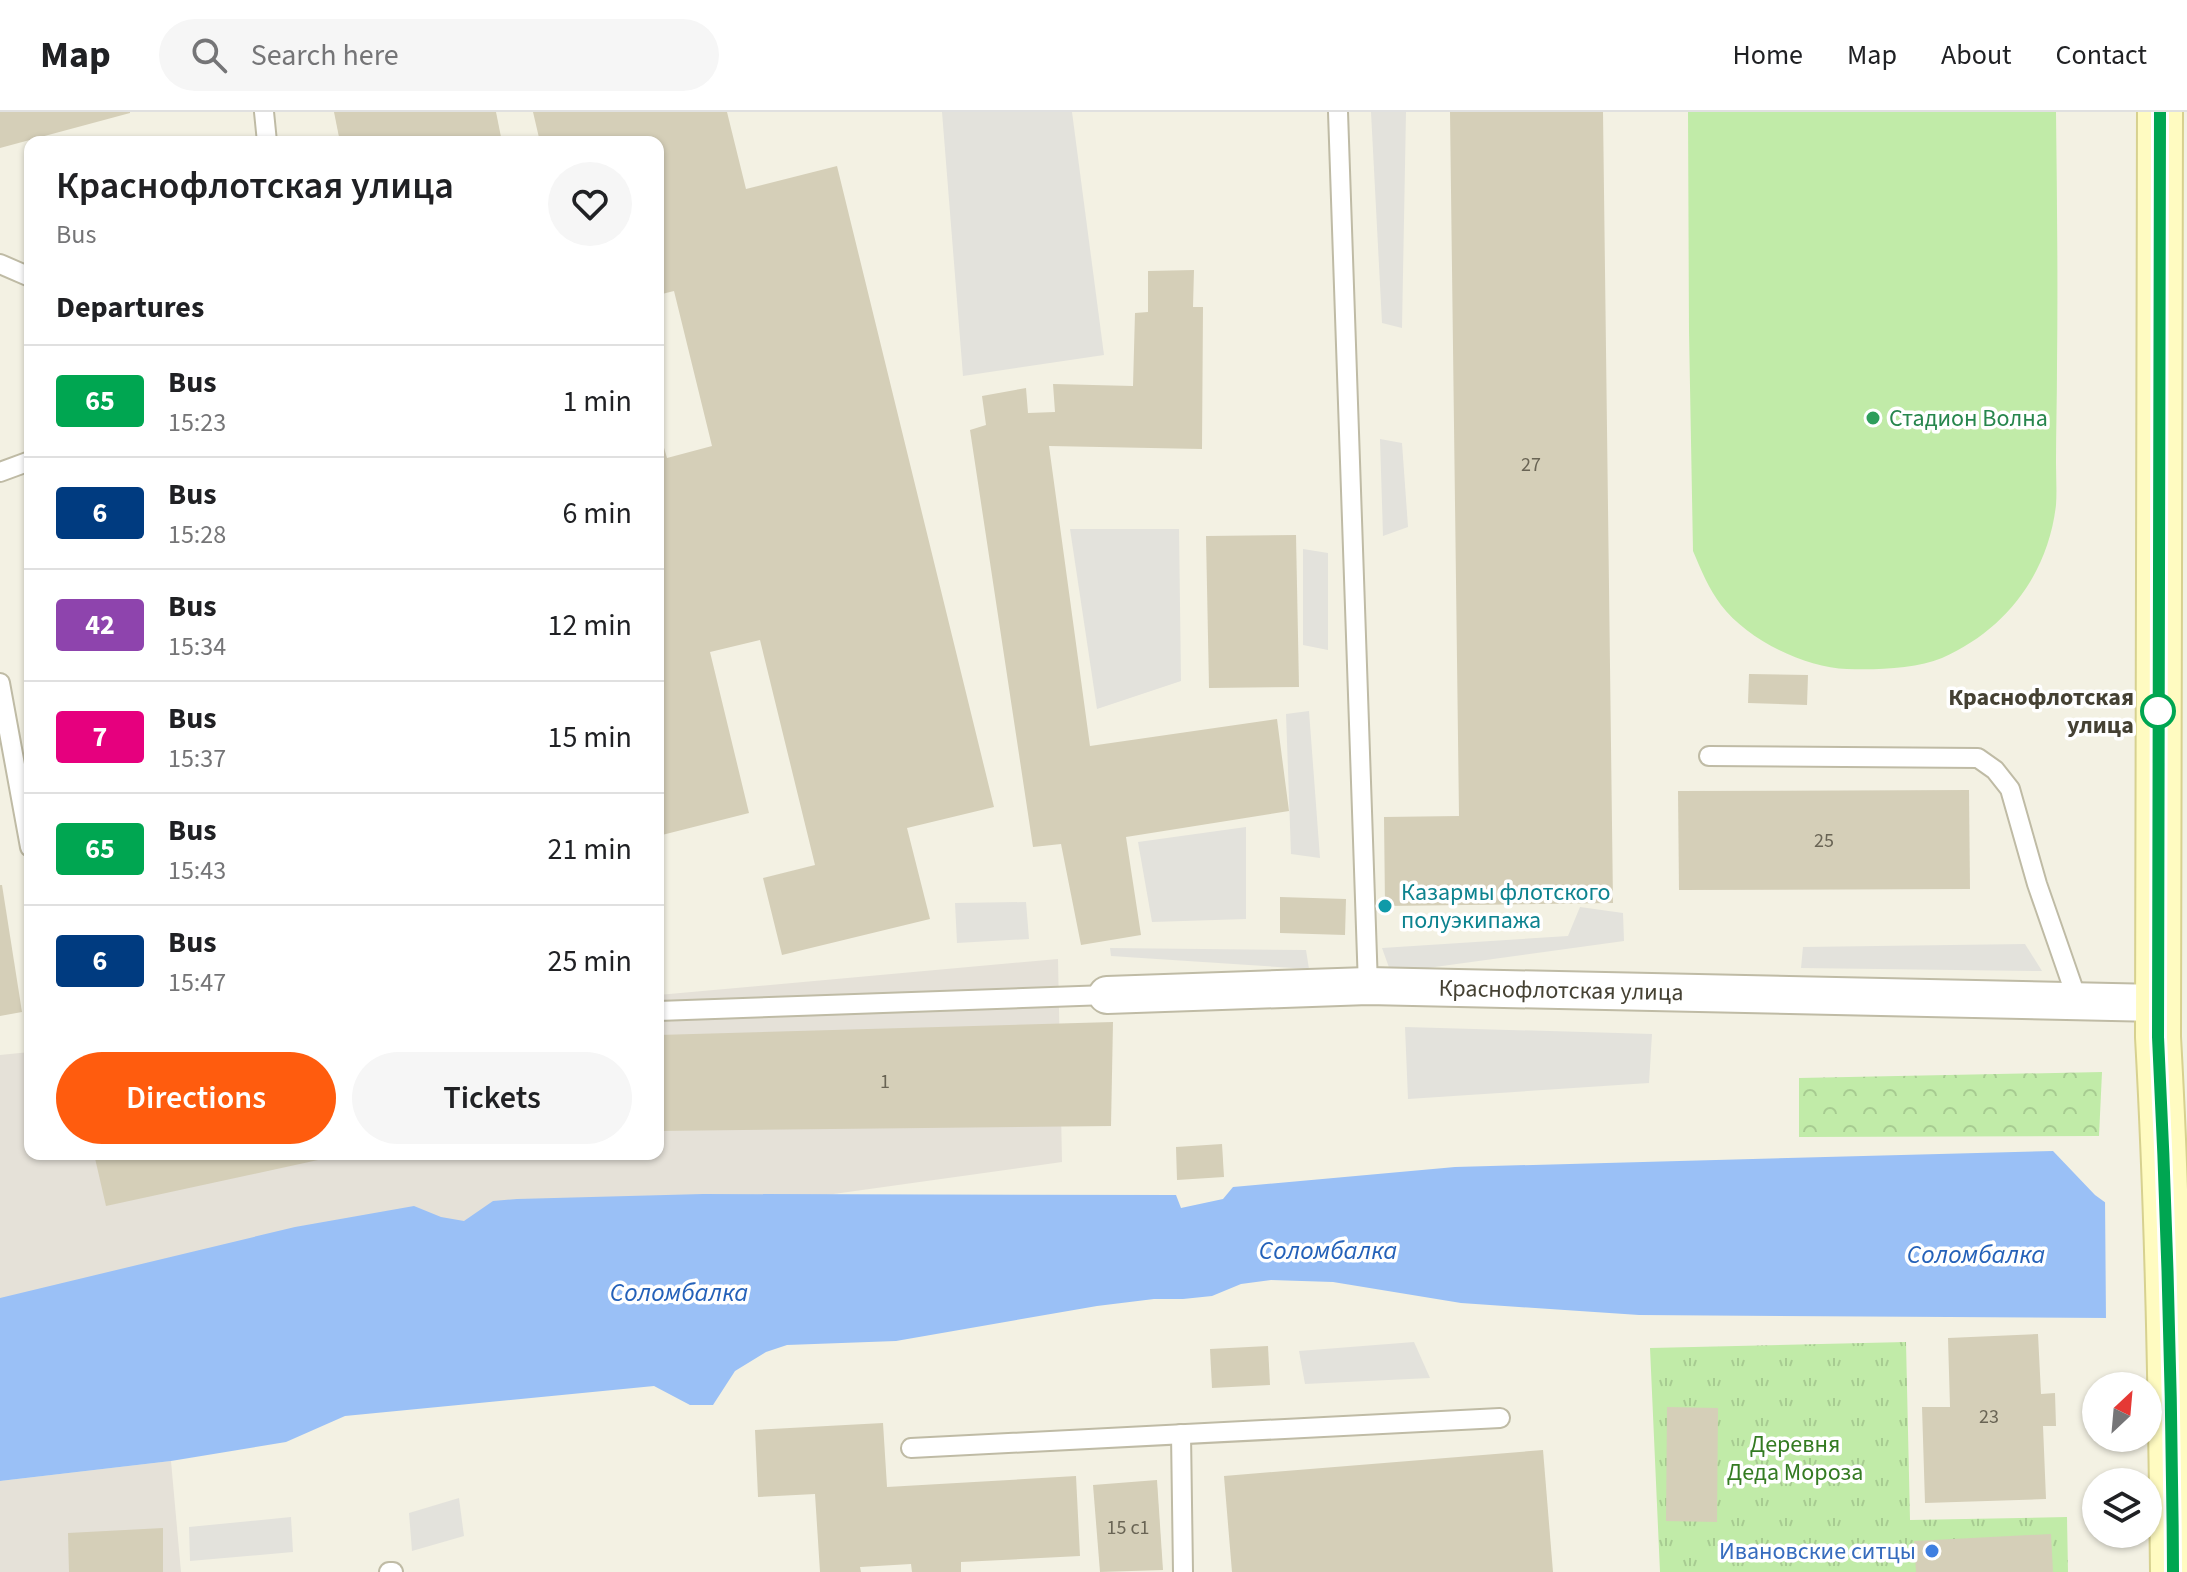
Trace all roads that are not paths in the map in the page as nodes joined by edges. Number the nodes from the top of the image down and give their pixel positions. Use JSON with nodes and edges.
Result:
{"nodes":[{"id":1,"x":264,"y":112,"type":"edge"},
{"id":2,"x":1338,"y":112,"type":"edge"},
{"id":3,"x":2160,"y":112,"type":"edge"},
{"id":4,"x":266,"y":136,"type":"edge"},
{"id":5,"x":0,"y":264,"type":"edge"},
{"id":6,"x":24,"y":274,"type":"edge"},
{"id":7,"x":24,"y":463,"type":"edge"},
{"id":8,"x":0,"y":472,"type":"edge"},
{"id":9,"x":0,"y":683,"type":"edge"},
{"id":10,"x":1709,"y":756,"type":"dead end"},
{"id":11,"x":24,"y":814,"type":"edge"},
{"id":12,"x":1368,"y":986,"type":"junction"},
{"id":13,"x":1107,"y":995,"type":"joint"},
{"id":14,"x":2078,"y":1002,"type":"junction"},
{"id":15,"x":664,"y":1011,"type":"edge"},
{"id":16,"x":2168,"y":1026,"type":"edge"},
{"id":17,"x":1500,"y":1418,"type":"dead end"},
{"id":18,"x":1181,"y":1434,"type":"junction"},
{"id":19,"x":911,"y":1448,"type":"dead end"},
{"id":20,"x":1183,"y":1572,"type":"edge"},
{"id":21,"x":2173,"y":1572,"type":"edge"}],
"edges":[{"from":1,"to":4,"type":"lane"},
{"from":2,"to":12,"type":"lane"},
{"from":3,"to":16,"type":"main road"},
{"from":5,"to":6,"type":"lane"},
{"from":7,"to":8,"type":"lane"},
{"from":9,"to":11,"type":"lane"},
{"from":10,"to":14,"type":"lane"},
{"from":12,"to":13,"type":"street","name":"Краснофлотская улица"},
{"from":12,"to":14,"type":"street","name":"Краснофлотская улица"},
{"from":13,"to":15,"type":"lane"},
{"from":14,"to":16,"type":"street","name":"Краснофлотская улица"},
{"from":16,"to":21,"type":"main road"},
{"from":17,"to":18,"type":"lane"},
{"from":18,"to":19,"type":"lane"},
{"from":18,"to":20,"type":"lane"}]}
